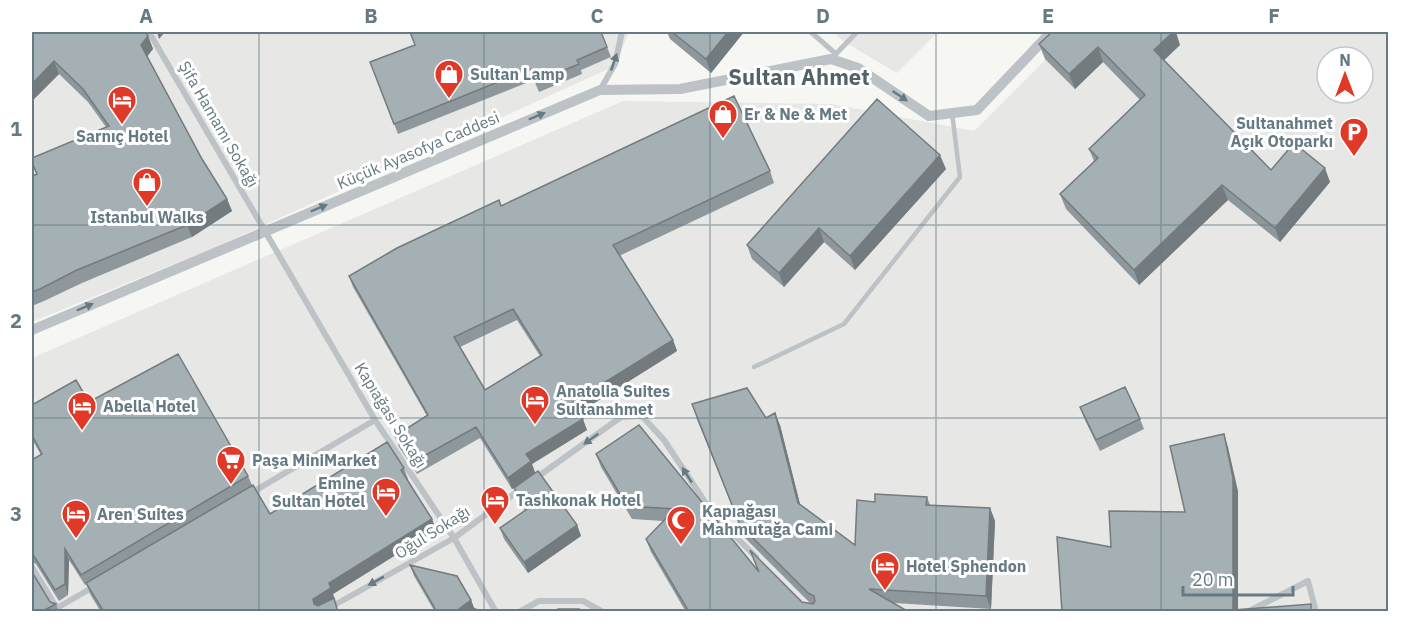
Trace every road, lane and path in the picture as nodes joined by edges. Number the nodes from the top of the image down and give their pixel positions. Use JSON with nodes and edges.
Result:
{"nodes":[{"id":1,"x":149,"y":32,"type":"edge"},
{"id":2,"x":622,"y":32,"type":"edge"},
{"id":3,"x":811,"y":32,"type":"edge"},
{"id":4,"x":857,"y":32,"type":"edge"},
{"id":5,"x":1051,"y":32,"type":"edge"},
{"id":6,"x":834,"y":57,"type":"junction"},
{"id":7,"x":600,"y":90,"type":"junction"},
{"id":8,"x":952,"y":113,"type":"junction"},
{"id":9,"x":265,"y":231,"type":"junction"},
{"id":10,"x":32,"y":330,"type":"edge"},
{"id":11,"x":754,"y":367,"type":"dead end"},
{"id":12,"x":375,"y":420,"type":"junction"},
{"id":13,"x":242,"y":499,"type":"edge"},
{"id":14,"x":454,"y":538,"type":"junction"},
{"id":15,"x":762,"y":563,"type":"edge"},
{"id":16,"x":32,"y":567,"type":"edge"},
{"id":17,"x":98,"y":584,"type":"edge"},
{"id":18,"x":58,"y":610,"type":"edge"},
{"id":19,"x":322,"y":612,"type":"edge"},
{"id":20,"x":496,"y":612,"type":"edge"},
{"id":21,"x":519,"y":612,"type":"edge"},
{"id":22,"x":603,"y":612,"type":"edge"},
{"id":23,"x":1247,"y":612,"type":"edge"},
{"id":24,"x":1316,"y":612,"type":"edge"}],
"edges":[{"from":1,"to":9,"type":"street","name":"Şifa Hamamı Sokağı"},
{"from":7,"to":2,"type":"street","one_way":true},
{"from":3,"to":6,"type":"street"},
{"from":4,"to":6,"type":"street"},
{"from":5,"to":8,"type":"street"},
{"from":6,"to":7,"type":"street","name":"Küçük Ayasofya Caddesi"},
{"from":6,"to":8,"type":"street","one_way":true},
{"from":9,"to":7,"type":"street","name":"Küçük Ayasofya Caddesi","one_way":true},
{"from":8,"to":11,"type":"lane"},
{"from":10,"to":9,"type":"street","name":"Küçük Ayasofya Caddesi","one_way":true},
{"from":9,"to":12,"type":"street","name":"Kapıağası Sokağı"},
{"from":12,"to":13,"type":"street"},
{"from":12,"to":14,"type":"street","name":"Kapıağası Sokağı"},
{"from":15,"to":14,"type":"street","name":"Oğul Sokağı","one_way":true},
{"from":14,"to":19,"type":"street","name":"Oğul Sokağı","one_way":true},
{"from":14,"to":20,"type":"street","name":"Kapıağası Sokağı"},
{"from":16,"to":18,"type":"street"},
{"from":17,"to":18,"type":"street"},
{"from":21,"to":22,"type":"street"},
{"from":23,"to":24,"type":"street"}]}
